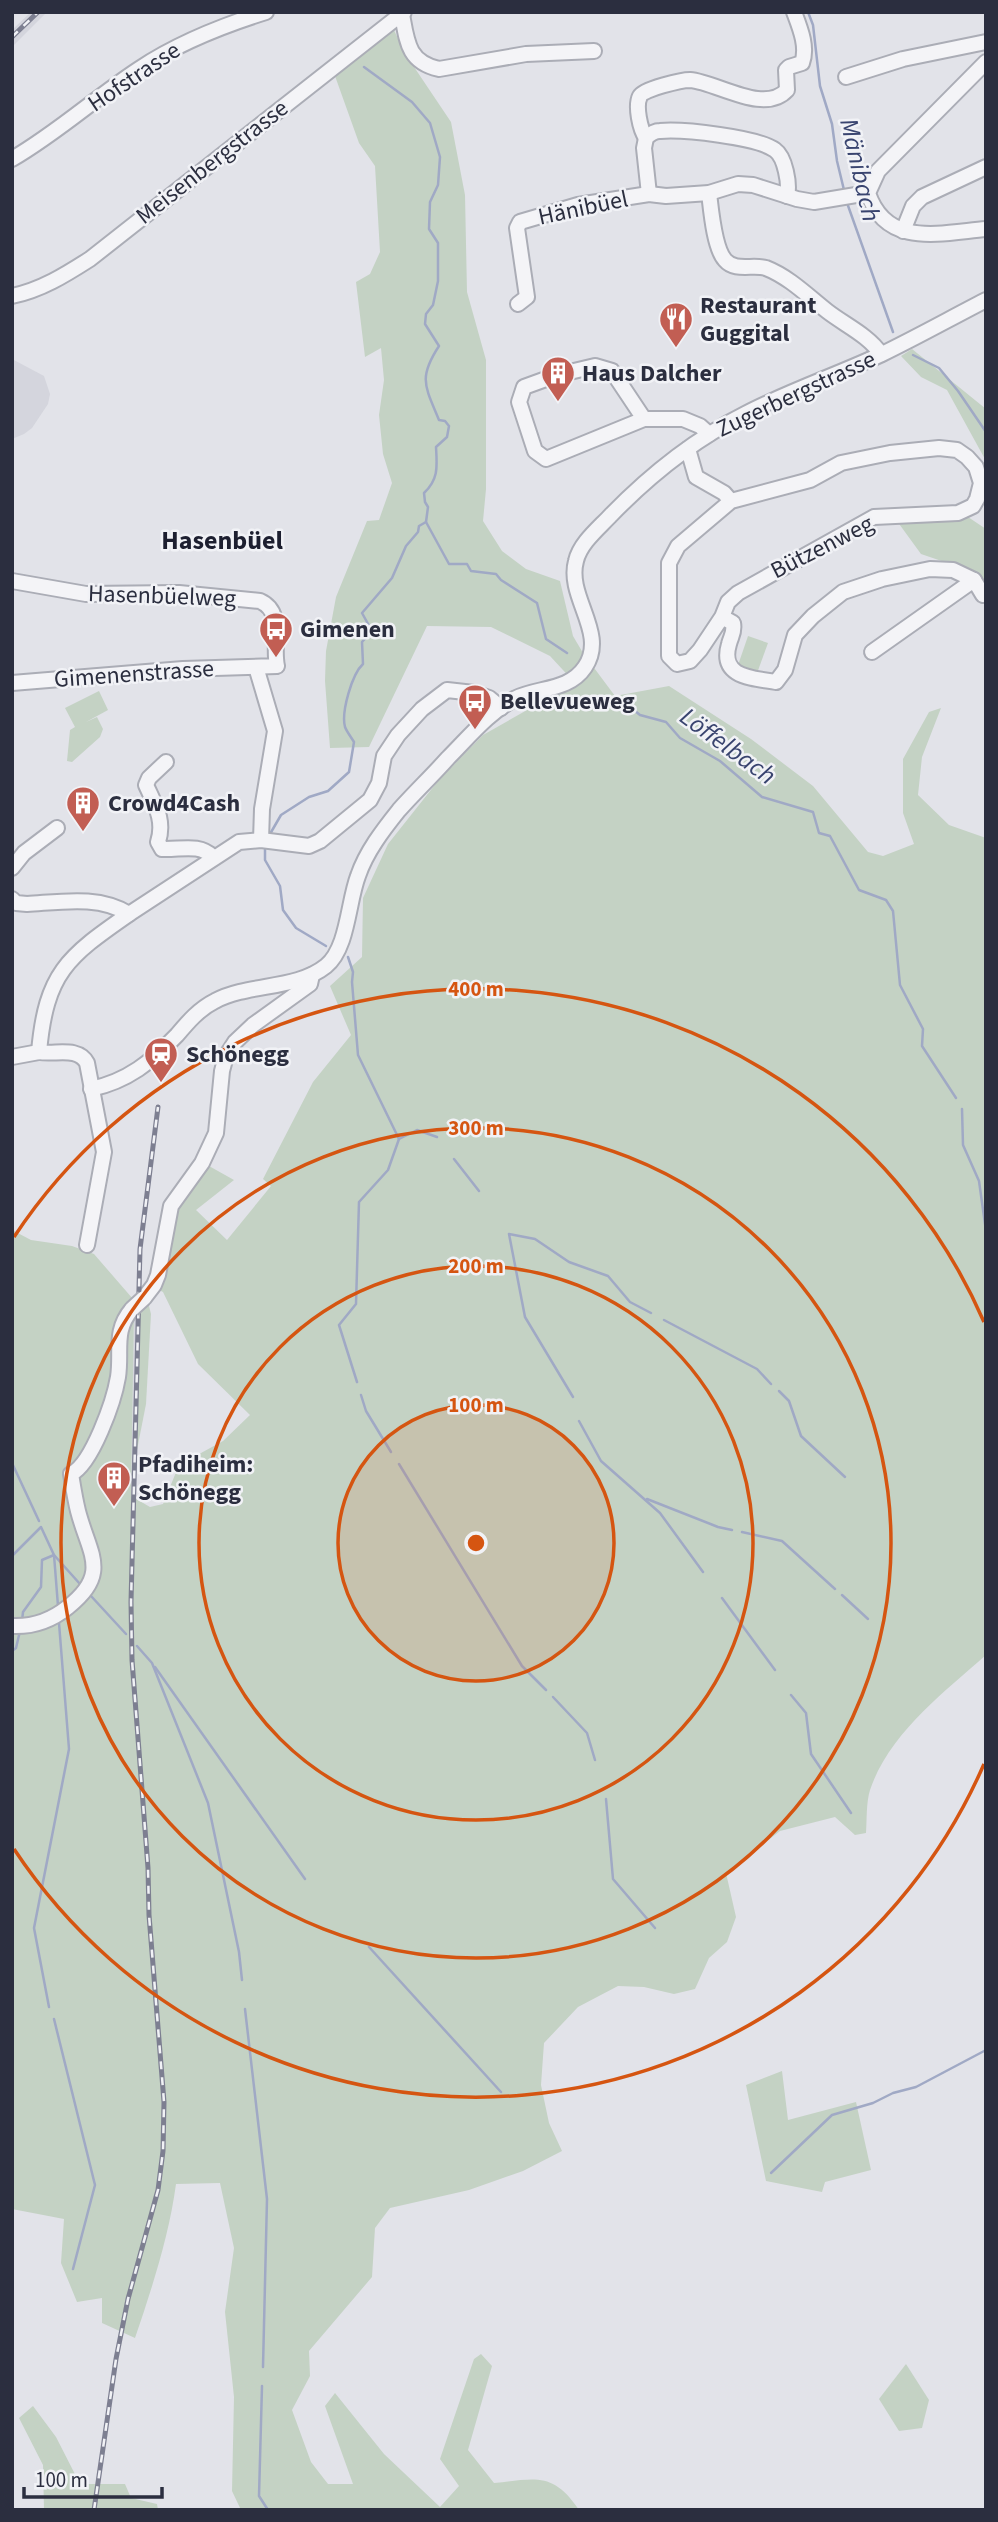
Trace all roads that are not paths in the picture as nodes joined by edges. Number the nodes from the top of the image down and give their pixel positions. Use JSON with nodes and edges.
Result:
{"nodes":[{"id":1,"x":265,"y":12,"type":"edge"},
{"id":2,"x":794,"y":12,"type":"edge"},
{"id":3,"x":403,"y":13,"type":"edge"},
{"id":4,"x":986,"y":42,"type":"edge"},
{"id":5,"x":594,"y":51,"type":"dead end"},
{"id":6,"x":986,"y":62,"type":"edge"},
{"id":7,"x":846,"y":77,"type":"dead end"},
{"id":8,"x":646,"y":138,"type":"junction"},
{"id":9,"x":12,"y":159,"type":"edge"},
{"id":10,"x":986,"y":167,"type":"edge"},
{"id":11,"x":709,"y":193,"type":"junction"},
{"id":12,"x":649,"y":194,"type":"junction"},
{"id":13,"x":861,"y":194,"type":"junction"},
{"id":14,"x":788,"y":196,"type":"junction"},
{"id":15,"x":986,"y":229,"type":"edge"},
{"id":16,"x":903,"y":231,"type":"junction"},
{"id":17,"x":12,"y":296,"type":"edge"},
{"id":18,"x":986,"y":300,"type":"edge"},
{"id":19,"x":519,"y":304,"type":"dead end"},
{"id":20,"x":881,"y":354,"type":"junction"},
{"id":21,"x":644,"y":419,"type":"junction"},
{"id":22,"x":709,"y":434,"type":"junction"},
{"id":23,"x":688,"y":449,"type":"junction"},
{"id":24,"x":731,"y":501,"type":"junction"},
{"id":25,"x":974,"y":580,"type":"junction"},
{"id":26,"x":12,"y":581,"type":"edge"},
{"id":27,"x":983,"y":594,"type":"dead end"},
{"id":28,"x":722,"y":617,"type":"junction"},
{"id":29,"x":873,"y":652,"type":"dead end"},
{"id":30,"x":256,"y":667,"type":"junction"},
{"id":31,"x":12,"y":683,"type":"edge"},
{"id":32,"x":500,"y":708,"type":"junction"},
{"id":33,"x":166,"y":762,"type":"dead end"},
{"id":34,"x":57,"y":828,"type":"dead end"},
{"id":35,"x":261,"y":840,"type":"junction"},
{"id":36,"x":213,"y":857,"type":"junction"},
{"id":37,"x":12,"y":868,"type":"edge"},
{"id":38,"x":12,"y":899,"type":"edge"},
{"id":39,"x":129,"y":914,"type":"junction"},
{"id":40,"x":312,"y":975,"type":"junction"},
{"id":41,"x":39,"y":1052,"type":"junction"},
{"id":42,"x":12,"y":1057,"type":"edge"},
{"id":43,"x":91,"y":1089,"type":"junction"},
{"id":44,"x":87,"y":1245,"type":"dead end"},
{"id":45,"x":12,"y":1626,"type":"edge"}],
"edges":[{"from":1,"to":9,"type":"street","name":"Hofstrasse"},
{"from":2,"to":8,"type":"street","name":"Hänibüel"},
{"from":3,"to":5,"type":"street"},
{"from":3,"to":17,"type":"street","name":"Meisenbergstrasse"},
{"from":4,"to":7,"type":"street"},
{"from":6,"to":13,"type":"street"},
{"from":8,"to":12,"type":"street","name":"Hänibüel"},
{"from":8,"to":14,"type":"street"},
{"from":10,"to":16,"type":"street"},
{"from":11,"to":12,"type":"street","name":"Hänibüel"},
{"from":11,"to":14,"type":"street","name":"Hänibüel"},
{"from":11,"to":20,"type":"street"},
{"from":12,"to":19,"type":"street","name":"Hänibüel"},
{"from":13,"to":14,"type":"street","name":"Hänibüel"},
{"from":13,"to":16,"type":"street"},
{"from":15,"to":16,"type":"street"},
{"from":18,"to":20,"type":"street","name":"Zugerbergstrasse"},
{"from":20,"to":22,"type":"street","name":"Zugerbergstrasse"},
{"from":21,"to":21,"type":"street"},
{"from":21,"to":22,"type":"street"},
{"from":22,"to":23,"type":"street","name":"Zugerbergstrasse"},
{"from":23,"to":24,"type":"street"},
{"from":23,"to":32,"type":"street","name":"Zugerbergstrasse"},
{"from":24,"to":28,"type":"street"},
{"from":24,"to":28,"type":"street","name":"Bützenweg"},
{"from":25,"to":27,"type":"street"},
{"from":25,"to":28,"type":"street"},
{"from":25,"to":29,"type":"street"},
{"from":26,"to":30,"type":"street","name":"Hasenbüelweg"},
{"from":30,"to":31,"type":"street","name":"Gimenenstrasse"},
{"from":30,"to":35,"type":"street"},
{"from":32,"to":35,"type":"street"},
{"from":32,"to":40,"type":"street","name":"Zugerbergstrasse"},
{"from":33,"to":36,"type":"street"},
{"from":34,"to":37,"type":"street"},
{"from":35,"to":36,"type":"street"},
{"from":36,"to":39,"type":"street"},
{"from":38,"to":39,"type":"street"},
{"from":39,"to":41,"type":"street"},
{"from":40,"to":43,"type":"street"},
{"from":40,"to":45,"type":"street","bridge":true},
{"from":41,"to":42,"type":"street"},
{"from":41,"to":43,"type":"street"},
{"from":43,"to":44,"type":"street"}]}
